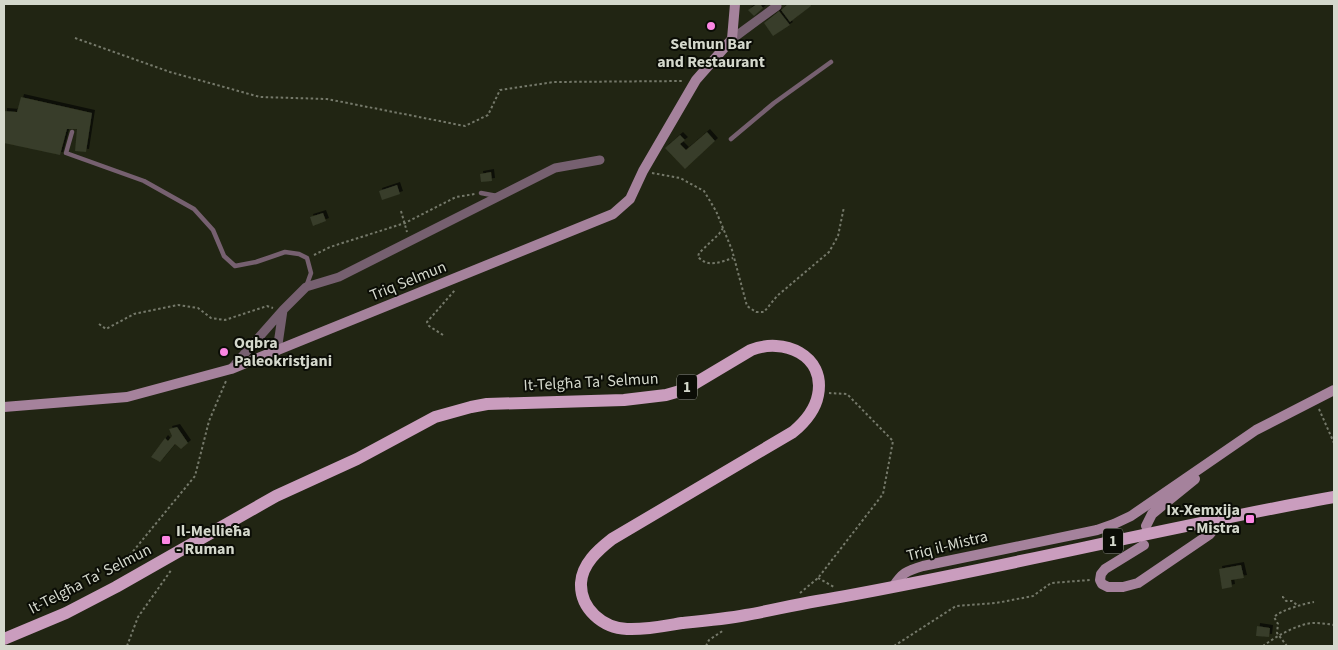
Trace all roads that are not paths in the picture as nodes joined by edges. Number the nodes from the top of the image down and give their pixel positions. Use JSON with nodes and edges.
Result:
{"nodes":[{"id":1,"x":734,"y":4,"type":"edge"},
{"id":2,"x":777,"y":6,"type":"dead end"},
{"id":3,"x":732,"y":39,"type":"junction"},
{"id":4,"x":831,"y":62,"type":"dead end"},
{"id":5,"x":72,"y":132,"type":"dead end"},
{"id":6,"x":731,"y":139,"type":"dead end"},
{"id":7,"x":600,"y":160,"type":"dead end"},
{"id":8,"x":481,"y":192,"type":"road end"},
{"id":9,"x":498,"y":196,"type":"junction"},
{"id":10,"x":306,"y":287,"type":"junction"},
{"id":11,"x":283,"y":310,"type":"junction"},
{"id":12,"x":277,"y":351,"type":"junction"},
{"id":13,"x":231,"y":369,"type":"junction"},
{"id":14,"x":1334,"y":390,"type":"edge"},
{"id":15,"x":4,"y":406,"type":"edge"},
{"id":16,"x":1256,"y":430,"type":"junction"},
{"id":17,"x":1334,"y":497,"type":"edge"},
{"id":18,"x":1218,"y":519,"type":"junction"},
{"id":19,"x":1146,"y":526,"type":"dead end"},
{"id":20,"x":1144,"y":545,"type":"dead end"},
{"id":21,"x":893,"y":587,"type":"junction"},
{"id":22,"x":22,"y":631,"type":"junction"},
{"id":23,"x":4,"y":634,"type":"edge"},
{"id":24,"x":4,"y":639,"type":"edge"}],
"edges":[{"from":1,"to":3,"type":"street"},
{"from":2,"to":3,"type":"street","name":"Triq Selmun"},
{"from":3,"to":12,"type":"street","name":"Triq Selmun"},
{"from":4,"to":6,"type":"lane"},
{"from":5,"to":10,"type":"lane"},
{"from":7,"to":9,"type":"street"},
{"from":8,"to":9,"type":"lane"},
{"from":9,"to":10,"type":"street"},
{"from":10,"to":11,"type":"street"},
{"from":11,"to":12,"type":"street"},
{"from":11,"to":13,"type":"street"},
{"from":12,"to":13,"type":"street","name":"Triq Selmun"},
{"from":13,"to":15,"type":"street","name":"Triq Selmun"},
{"from":14,"to":16,"type":"street","name":"Triq il-Mistra"},
{"from":16,"to":19,"type":"street","name":"Triq il-Mistra"},
{"from":16,"to":21,"type":"street","name":"Triq il-Mistra"},
{"from":17,"to":18,"type":"main road","name":"Triq il-Mistra","number":"1"},
{"from":18,"to":20,"type":"street"},
{"from":18,"to":21,"type":"main road","name":"Triq il-Mistra","number":"1"},
{"from":21,"to":22,"type":"main road","name":"It-Telgħa Ta' Selmun","number":"1"},
{"from":22,"to":23,"type":"main road","name":"It-Telgħa Ta' Selmun","number":"1"},
{"from":22,"to":24,"type":"main road","name":"It-Telgħa Ta' Selmun","number":"1"}]}
